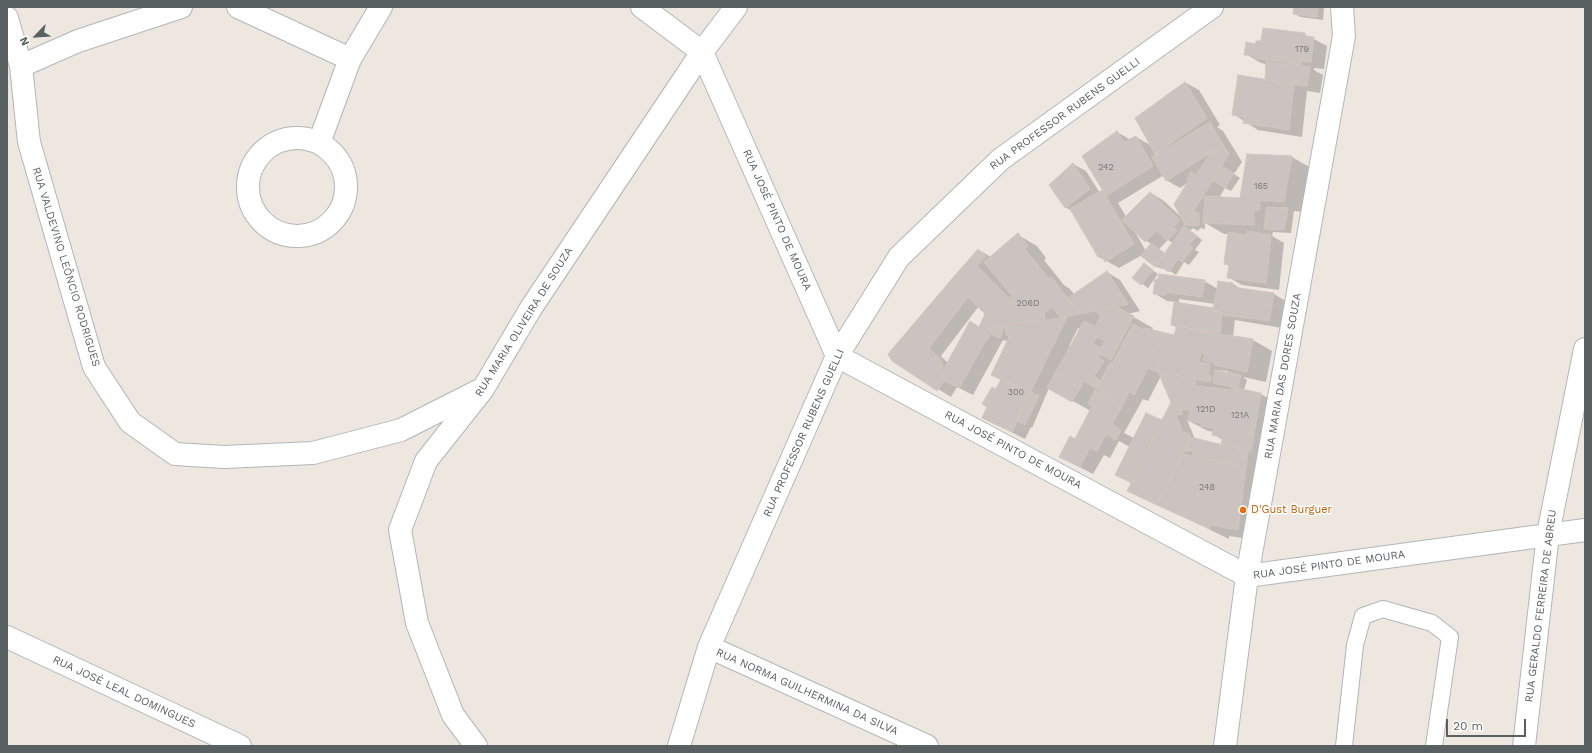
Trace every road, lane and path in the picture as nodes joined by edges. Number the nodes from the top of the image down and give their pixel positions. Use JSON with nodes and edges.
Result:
{"nodes":[{"id":1,"x":181,"y":7,"type":"edge"},
{"id":2,"x":238,"y":7,"type":"edge"},
{"id":3,"x":381,"y":7,"type":"edge"},
{"id":4,"x":642,"y":7,"type":"edge"},
{"id":5,"x":736,"y":7,"type":"edge"},
{"id":6,"x":1212,"y":7,"type":"edge"},
{"id":7,"x":1342,"y":7,"type":"edge"},
{"id":8,"x":7,"y":18,"type":"edge"},
{"id":9,"x":702,"y":52,"type":"junction"},
{"id":10,"x":350,"y":59,"type":"junction"},
{"id":11,"x":21,"y":66,"type":"junction"},
{"id":12,"x":319,"y":143,"type":"junction"},
{"id":13,"x":1585,"y":349,"type":"edge"},
{"id":14,"x":837,"y":356,"type":"junction"},
{"id":15,"x":483,"y":389,"type":"junction"},
{"id":16,"x":1585,"y":530,"type":"edge"},
{"id":17,"x":1548,"y":534,"type":"junction"},
{"id":18,"x":1247,"y":576,"type":"junction"},
{"id":19,"x":7,"y":637,"type":"edge"},
{"id":20,"x":709,"y":647,"type":"junction"},
{"id":21,"x":240,"y":746,"type":"edge"},
{"id":22,"x":476,"y":746,"type":"edge"},
{"id":23,"x":679,"y":746,"type":"edge"},
{"id":24,"x":927,"y":746,"type":"edge"},
{"id":25,"x":1225,"y":746,"type":"edge"},
{"id":26,"x":1344,"y":746,"type":"edge"},
{"id":27,"x":1434,"y":746,"type":"edge"},
{"id":28,"x":1524,"y":746,"type":"edge"}],
"edges":[{"from":1,"to":11,"type":"street"},
{"from":2,"to":10,"type":"street"},
{"from":3,"to":10,"type":"street"},
{"from":4,"to":9,"type":"street","name":"RUA JOSÉ PINTO DE MOURA"},
{"from":5,"to":9,"type":"street","name":"RUA MARIA OLIVEIRA DE SOUZA"},
{"from":6,"to":14,"type":"street","name":"RUA PROFESSOR RUBENS GUELLI"},
{"from":7,"to":18,"type":"street","name":"RUA MARIA DAS DORES SOUZA"},
{"from":8,"to":11,"type":"street","name":"RUA VALDEVINO LEÔNCIO RODRIGUES"},
{"from":9,"to":14,"type":"street","name":"RUA JOSÉ PINTO DE MOURA"},
{"from":9,"to":15,"type":"street","name":"RUA MARIA OLIVEIRA DE SOUZA"},
{"from":10,"to":12,"type":"street"},
{"from":11,"to":15,"type":"street","name":"RUA VALDEVINO LEÔNCIO RODRIGUES"},
{"from":12,"to":12,"type":"street"},
{"from":13,"to":17,"type":"street","name":"RUA GERALDO FERREIRA DE ABREU"},
{"from":14,"to":18,"type":"street","name":"RUA JOSÉ PINTO DE MOURA"},
{"from":14,"to":20,"type":"street","name":"RUA PROFESSOR RUBENS GUELLI"},
{"from":15,"to":22,"type":"street","name":"RUA MARIA OLIVEIRA DE SOUZA"},
{"from":16,"to":17,"type":"street","name":"RUA JOSÉ PINTO DE MOURA"},
{"from":17,"to":18,"type":"street","name":"RUA JOSÉ PINTO DE MOURA"},
{"from":17,"to":28,"type":"street","name":"RUA GERALDO FERREIRA DE ABREU"},
{"from":18,"to":25,"type":"street","name":"RUA MARIA DAS DORES SOUZA"},
{"from":19,"to":21,"type":"street","name":"RUA JOSÉ LEAL DOMINGUES"},
{"from":20,"to":23,"type":"street","name":"RUA PROFESSOR RUBENS GUELLI"},
{"from":20,"to":24,"type":"street","name":"RUA NORMA GUILHERMINA DA SILVA"},
{"from":26,"to":27,"type":"lane"}]}
